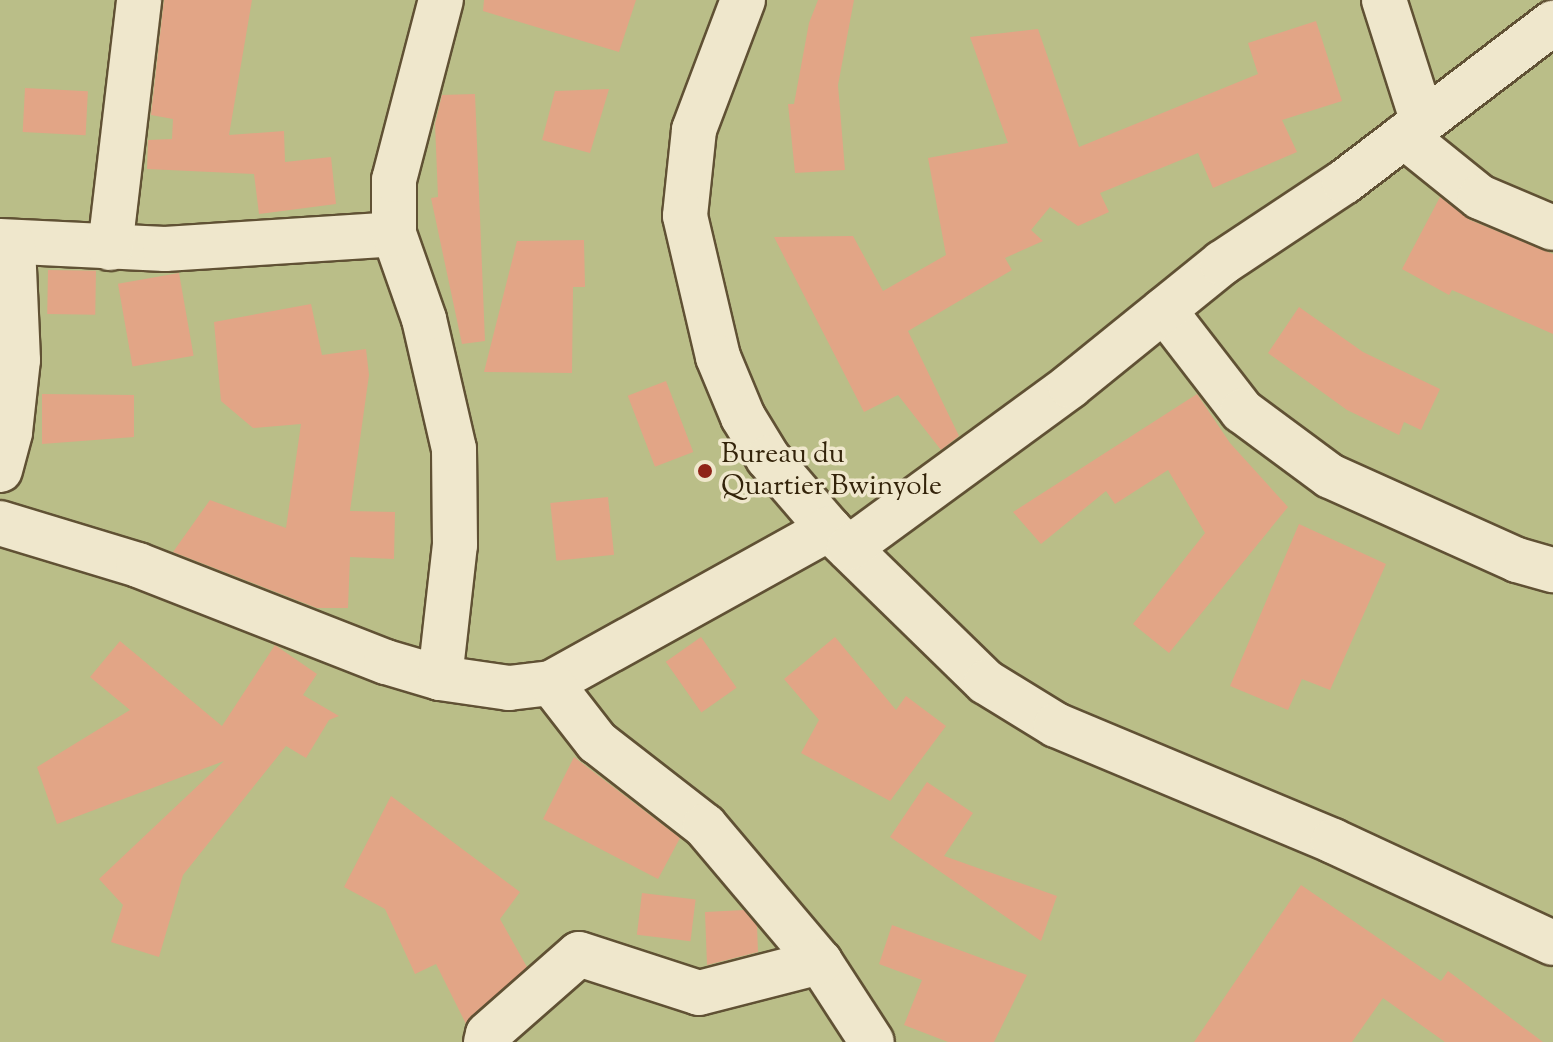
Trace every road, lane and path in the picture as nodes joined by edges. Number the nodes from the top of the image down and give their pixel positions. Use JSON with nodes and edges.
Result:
{"nodes":[{"id":1,"x":139,"y":0,"type":"edge"},
{"id":2,"x":441,"y":0,"type":"edge"},
{"id":3,"x":743,"y":0,"type":"edge"},
{"id":4,"x":1384,"y":0,"type":"edge"},
{"id":5,"x":1553,"y":23,"type":"edge"},
{"id":6,"x":1414,"y":129,"type":"junction"},
{"id":7,"x":1553,"y":228,"type":"edge"},
{"id":8,"x":394,"y":234,"type":"junction"},
{"id":9,"x":6,"y":242,"type":"edge"},
{"id":10,"x":110,"y":248,"type":"junction"},
{"id":11,"x":1164,"y":310,"type":"junction"},
{"id":12,"x":0,"y":470,"type":"edge"},
{"id":13,"x":0,"y":523,"type":"edge"},
{"id":14,"x":839,"y":538,"type":"junction"},
{"id":15,"x":1553,"y":570,"type":"edge"},
{"id":16,"x":440,"y":678,"type":"junction"},
{"id":17,"x":551,"y":683,"type":"junction"},
{"id":18,"x":1553,"y":943,"type":"edge"},
{"id":19,"x":820,"y":962,"type":"junction"},
{"id":20,"x":486,"y":1042,"type":"edge"},
{"id":21,"x":872,"y":1042,"type":"edge"}],
"edges":[{"from":1,"to":10,"type":"street"},
{"from":2,"to":8,"type":"street"},
{"from":3,"to":14,"type":"street"},
{"from":4,"to":6,"type":"street"},
{"from":5,"to":6,"type":"street"},
{"from":6,"to":7,"type":"street"},
{"from":6,"to":11,"type":"street"},
{"from":8,"to":10,"type":"street"},
{"from":8,"to":16,"type":"street"},
{"from":9,"to":10,"type":"street"},
{"from":9,"to":12,"type":"street"},
{"from":11,"to":14,"type":"street"},
{"from":11,"to":15,"type":"street"},
{"from":13,"to":16,"type":"street"},
{"from":14,"to":17,"type":"street"},
{"from":14,"to":18,"type":"street"},
{"from":16,"to":17,"type":"street"},
{"from":17,"to":19,"type":"street"},
{"from":19,"to":20,"type":"street"},
{"from":19,"to":21,"type":"street"}]}
